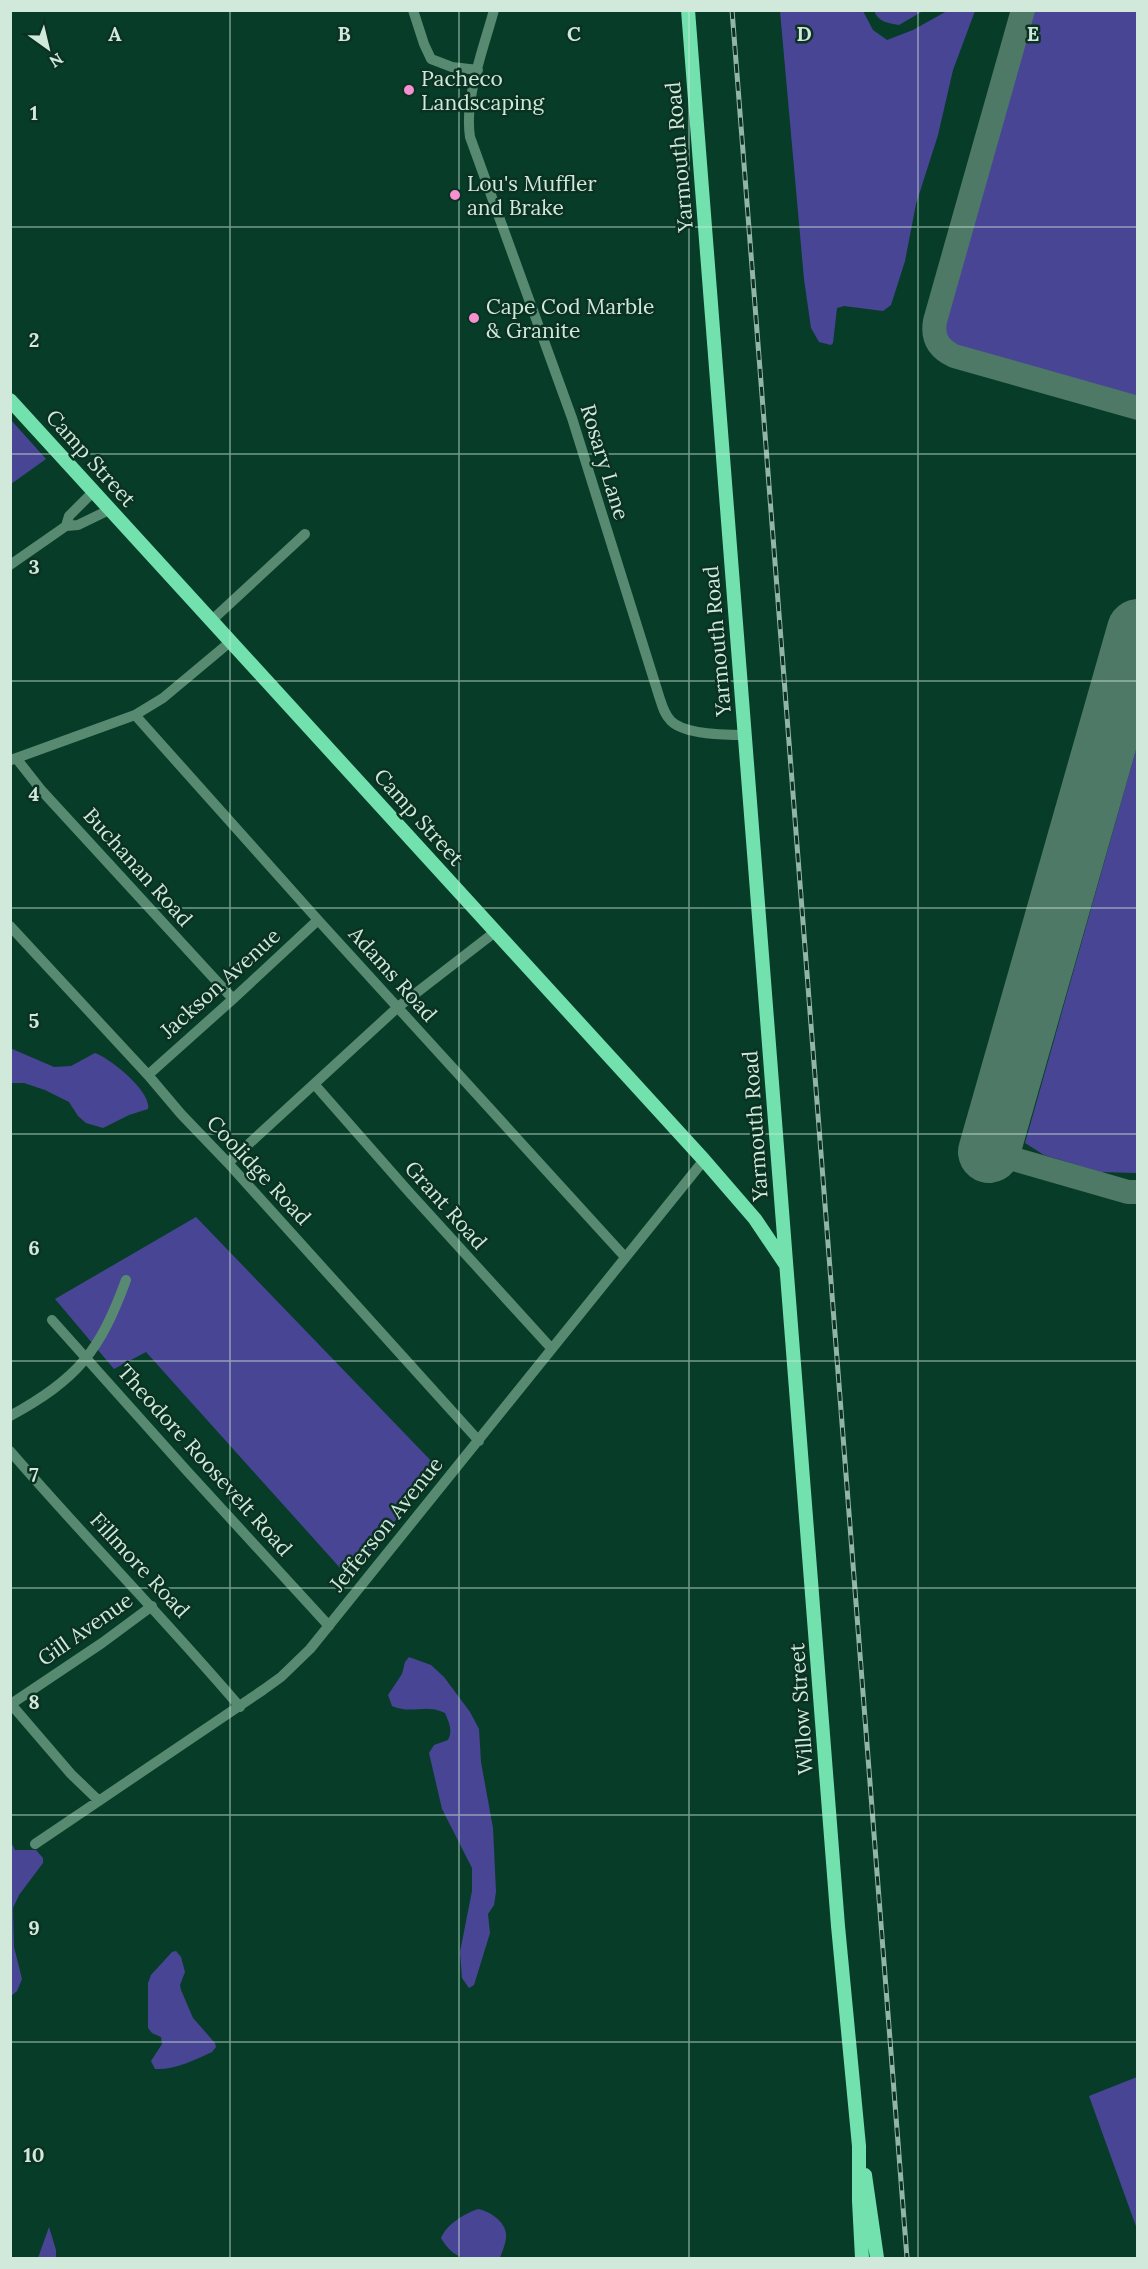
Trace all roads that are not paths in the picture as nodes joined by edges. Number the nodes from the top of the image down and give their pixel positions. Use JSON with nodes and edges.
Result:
{"nodes":[{"id":1,"x":413,"y":10,"type":"edge"},
{"id":2,"x":495,"y":10,"type":"edge"},
{"id":3,"x":688,"y":10,"type":"edge"},
{"id":4,"x":477,"y":70,"type":"junction"},
{"id":5,"x":10,"y":400,"type":"edge"},
{"id":6,"x":93,"y":492,"type":"junction"},
{"id":7,"x":109,"y":510,"type":"junction"},
{"id":8,"x":66,"y":526,"type":"junction"},
{"id":9,"x":305,"y":534,"type":"dead end"},
{"id":10,"x":10,"y":565,"type":"edge"},
{"id":11,"x":211,"y":621,"type":"junction"},
{"id":12,"x":230,"y":642,"type":"junction"},
{"id":13,"x":135,"y":715,"type":"junction"},
{"id":14,"x":746,"y":735,"type":"junction"},
{"id":15,"x":13,"y":759,"type":"edge"},
{"id":16,"x":318,"y":920,"type":"junction"},
{"id":17,"x":10,"y":926,"type":"edge"},
{"id":18,"x":495,"y":932,"type":"junction"},
{"id":19,"x":233,"y":999,"type":"junction"},
{"id":20,"x":398,"y":1007,"type":"junction"},
{"id":21,"x":148,"y":1075,"type":"junction"},
{"id":22,"x":315,"y":1085,"type":"junction"},
{"id":23,"x":704,"y":1160,"type":"junction"},
{"id":24,"x":228,"y":1163,"type":"junction"},
{"id":25,"x":783,"y":1216,"type":"junction"},
{"id":26,"x":755,"y":1219,"type":"junction"},
{"id":27,"x":625,"y":1257,"type":"junction"},
{"id":28,"x":788,"y":1269,"type":"junction"},
{"id":29,"x":126,"y":1280,"type":"dead end"},
{"id":30,"x":52,"y":1320,"type":"dead end"},
{"id":31,"x":551,"y":1348,"type":"junction"},
{"id":32,"x":86,"y":1360,"type":"junction"},
{"id":33,"x":10,"y":1416,"type":"edge"},
{"id":34,"x":478,"y":1440,"type":"junction"},
{"id":35,"x":10,"y":1450,"type":"edge"},
{"id":36,"x":152,"y":1606,"type":"junction"},
{"id":37,"x":329,"y":1626,"type":"junction"},
{"id":38,"x":11,"y":1704,"type":"edge"},
{"id":39,"x":240,"y":1707,"type":"junction"},
{"id":40,"x":99,"y":1801,"type":"junction"},
{"id":41,"x":35,"y":1844,"type":"dead end"},
{"id":42,"x":859,"y":2146,"type":"junction"},
{"id":43,"x":862,"y":2259,"type":"edge"},
{"id":44,"x":877,"y":2259,"type":"edge"}],
"edges":[{"from":1,"to":4,"type":"street"},
{"from":2,"to":4,"type":"street","name":"Rosary Lane"},
{"from":3,"to":14,"type":"main road","name":"Yarmouth Road"},
{"from":4,"to":14,"type":"street","name":"Rosary Lane"},
{"from":5,"to":6,"type":"main road","name":"Camp Street"},
{"from":6,"to":7,"type":"main road","name":"Camp Street"},
{"from":6,"to":8,"type":"street"},
{"from":7,"to":8,"type":"street"},
{"from":7,"to":11,"type":"main road","name":"Camp Street"},
{"from":8,"to":10,"type":"street"},
{"from":9,"to":11,"type":"street"},
{"from":11,"to":12,"type":"main road","name":"Camp Street"},
{"from":12,"to":13,"type":"street"},
{"from":12,"to":18,"type":"main road","name":"Camp Street"},
{"from":13,"to":15,"type":"street"},
{"from":13,"to":16,"type":"street","name":"Adams Road"},
{"from":14,"to":25,"type":"main road","name":"Yarmouth Road"},
{"from":15,"to":19,"type":"street","name":"Buchanan Road"},
{"from":16,"to":19,"type":"street","name":"Jackson Avenue"},
{"from":16,"to":20,"type":"street","name":"Adams Road"},
{"from":17,"to":21,"type":"street","name":"Coolidge Road"},
{"from":18,"to":20,"type":"street"},
{"from":18,"to":23,"type":"main road","name":"Camp Street"},
{"from":19,"to":21,"type":"street","name":"Jackson Avenue"},
{"from":20,"to":22,"type":"street"},
{"from":20,"to":27,"type":"street","name":"Adams Road"},
{"from":21,"to":24,"type":"street","name":"Coolidge Road"},
{"from":22,"to":24,"type":"street"},
{"from":22,"to":31,"type":"street","name":"Grant Road"},
{"from":23,"to":26,"type":"main road","name":"Camp Street"},
{"from":23,"to":27,"type":"street","name":"Jefferson Avenue"},
{"from":24,"to":34,"type":"street","name":"Coolidge Road"},
{"from":25,"to":26,"type":"main road"},
{"from":25,"to":28,"type":"main road","name":"Yarmouth Road"},
{"from":26,"to":28,"type":"main road","name":"Camp Street"},
{"from":27,"to":31,"type":"street","name":"Jefferson Avenue"},
{"from":28,"to":42,"type":"main road","name":"Willow Street"},
{"from":29,"to":32,"type":"street"},
{"from":30,"to":32,"type":"street","name":"Theodore Roosevelt Road"},
{"from":31,"to":34,"type":"street","name":"Jefferson Avenue"},
{"from":32,"to":33,"type":"street"},
{"from":32,"to":37,"type":"street","name":"Theodore Roosevelt Road"},
{"from":34,"to":37,"type":"street","name":"Jefferson Avenue"},
{"from":35,"to":36,"type":"street","name":"Fillmore Road"},
{"from":36,"to":38,"type":"street","name":"Gill Avenue"},
{"from":36,"to":39,"type":"street","name":"Fillmore Road"},
{"from":37,"to":39,"type":"street","name":"Jefferson Avenue"},
{"from":38,"to":40,"type":"street"},
{"from":39,"to":40,"type":"street","name":"Jefferson Avenue"},
{"from":40,"to":41,"type":"street","name":"Jefferson Avenue"},
{"from":42,"to":43,"type":"main road","name":"Willow Street"},
{"from":42,"to":44,"type":"main road","name":"Willow Street"}]}
